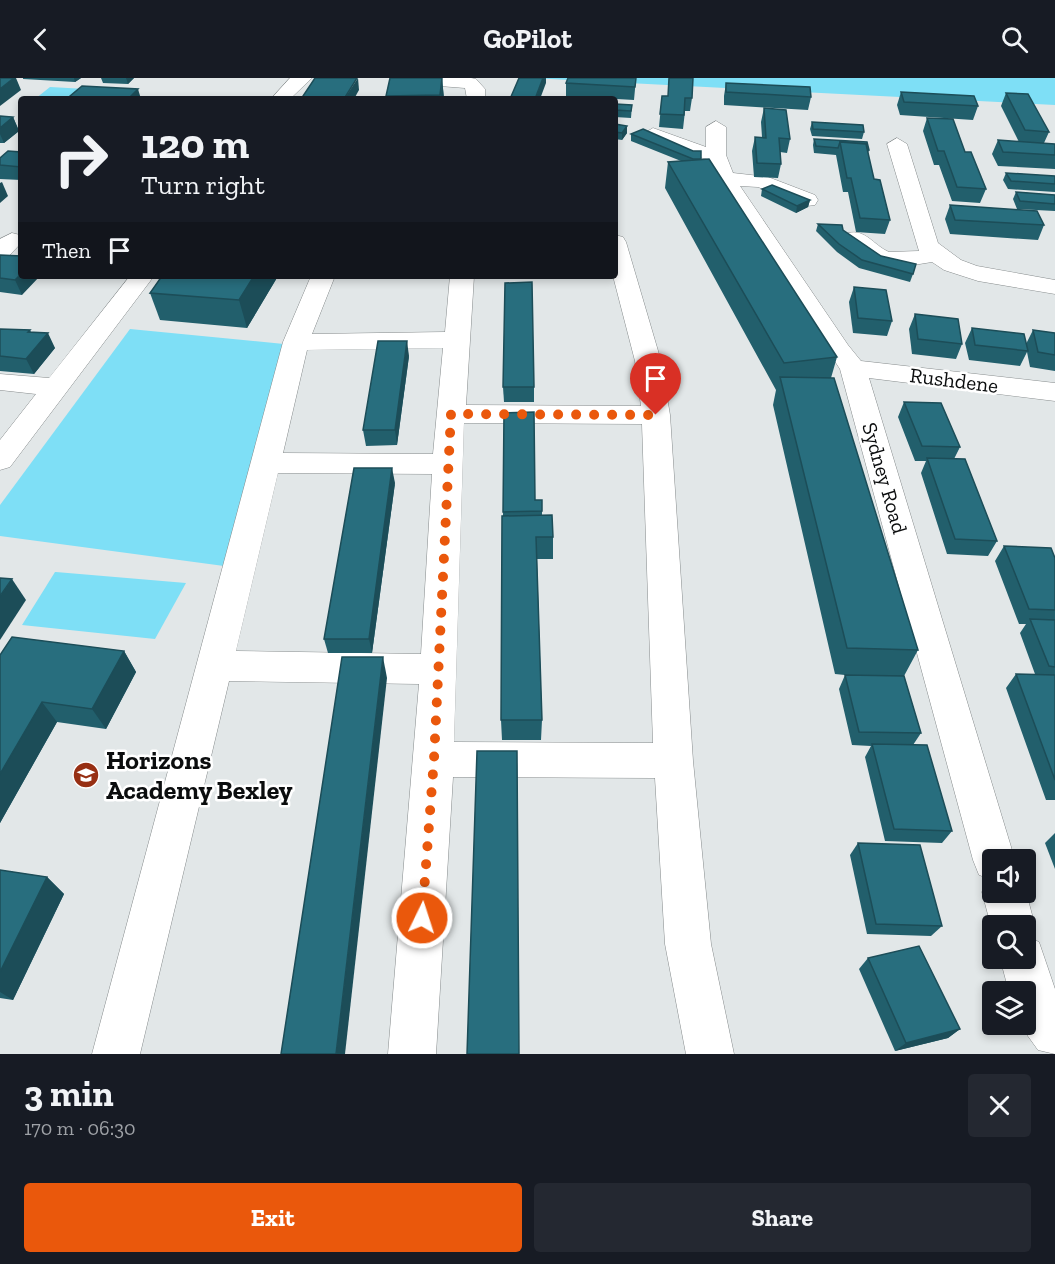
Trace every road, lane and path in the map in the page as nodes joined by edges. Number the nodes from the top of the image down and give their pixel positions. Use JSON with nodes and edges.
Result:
{"nodes":[{"id":1,"x":303,"y":78,"type":"edge"},
{"id":2,"x":401,"y":78,"type":"edge"},
{"id":3,"x":283,"y":95,"type":"edge"},
{"id":4,"x":476,"y":96,"type":"edge"},
{"id":5,"x":716,"y":127,"type":"dead end"},
{"id":6,"x":653,"y":134,"type":"edge"},
{"id":7,"x":890,"y":145,"type":"dead end"},
{"id":8,"x":716,"y":155,"type":"junction"},
{"id":9,"x":725,"y":178,"type":"junction"},
{"id":10,"x":807,"y":200,"type":"edge"},
{"id":11,"x":856,"y":238,"type":"edge"},
{"id":12,"x":4,"y":251,"type":"edge"},
{"id":13,"x":618,"y":253,"type":"edge"},
{"id":14,"x":935,"y":255,"type":"junction"},
{"id":15,"x":18,"y":260,"type":"edge"},
{"id":16,"x":140,"y":279,"type":"edge"},
{"id":17,"x":322,"y":279,"type":"edge"},
{"id":18,"x":462,"y":279,"type":"edge"},
{"id":19,"x":1055,"y":287,"type":"edge"},
{"id":20,"x":456,"y":340,"type":"junction"},
{"id":21,"x":296,"y":342,"type":"junction"},
{"id":22,"x":853,"y":368,"type":"junction"},
{"id":23,"x":0,"y":382,"type":"edge"},
{"id":24,"x":54,"y":387,"type":"junction"},
{"id":25,"x":1055,"y":392,"type":"edge"},
{"id":26,"x":451,"y":414,"type":"junction"},
{"id":27,"x":656,"y":415,"type":"junction"},
{"id":28,"x":0,"y":460,"type":"edge"},
{"id":29,"x":265,"y":463,"type":"junction"},
{"id":30,"x":447,"y":464,"type":"junction"},
{"id":31,"x":214,"y":666,"type":"junction"},
{"id":32,"x":436,"y":669,"type":"junction"},
{"id":33,"x":434,"y":759,"type":"junction"},
{"id":34,"x":673,"y":761,"type":"junction"},
{"id":35,"x":991,"y":849,"type":"edge"},
{"id":36,"x":1026,"y":969,"type":"edge"},
{"id":37,"x":1055,"y":1033,"type":"edge"},
{"id":38,"x":116,"y":1054,"type":"edge"},
{"id":39,"x":412,"y":1054,"type":"edge"},
{"id":40,"x":710,"y":1054,"type":"edge"}],
"edges":[{"from":1,"to":3,"type":"street"},
{"from":2,"to":4,"type":"street"},
{"from":5,"to":8,"type":"street","name":"Sydney Road"},
{"from":6,"to":8,"type":"street"},
{"from":7,"to":14,"type":"street"},
{"from":8,"to":9,"type":"street","name":"Sydney Road"},
{"from":9,"to":10,"type":"street"},
{"from":9,"to":22,"type":"street","name":"Sydney Road"},
{"from":11,"to":14,"type":"street"},
{"from":12,"to":15,"type":"street"},
{"from":13,"to":27,"type":"street"},
{"from":14,"to":19,"type":"street"},
{"from":16,"to":24,"type":"street"},
{"from":17,"to":21,"type":"street"},
{"from":18,"to":20,"type":"street"},
{"from":20,"to":21,"type":"street"},
{"from":20,"to":26,"type":"street"},
{"from":21,"to":29,"type":"street"},
{"from":22,"to":25,"type":"street","name":"Rushdene"},
{"from":22,"to":35,"type":"street","name":"Sydney Road"},
{"from":23,"to":24,"type":"street"},
{"from":24,"to":28,"type":"street"},
{"from":26,"to":27,"type":"street"},
{"from":26,"to":30,"type":"street"},
{"from":27,"to":34,"type":"street"},
{"from":29,"to":30,"type":"street"},
{"from":29,"to":31,"type":"street"},
{"from":30,"to":32,"type":"street"},
{"from":31,"to":32,"type":"street"},
{"from":31,"to":38,"type":"street"},
{"from":32,"to":33,"type":"street"},
{"from":33,"to":34,"type":"street"},
{"from":33,"to":39,"type":"street"},
{"from":34,"to":40,"type":"street"},
{"from":36,"to":37,"type":"street"}]}
